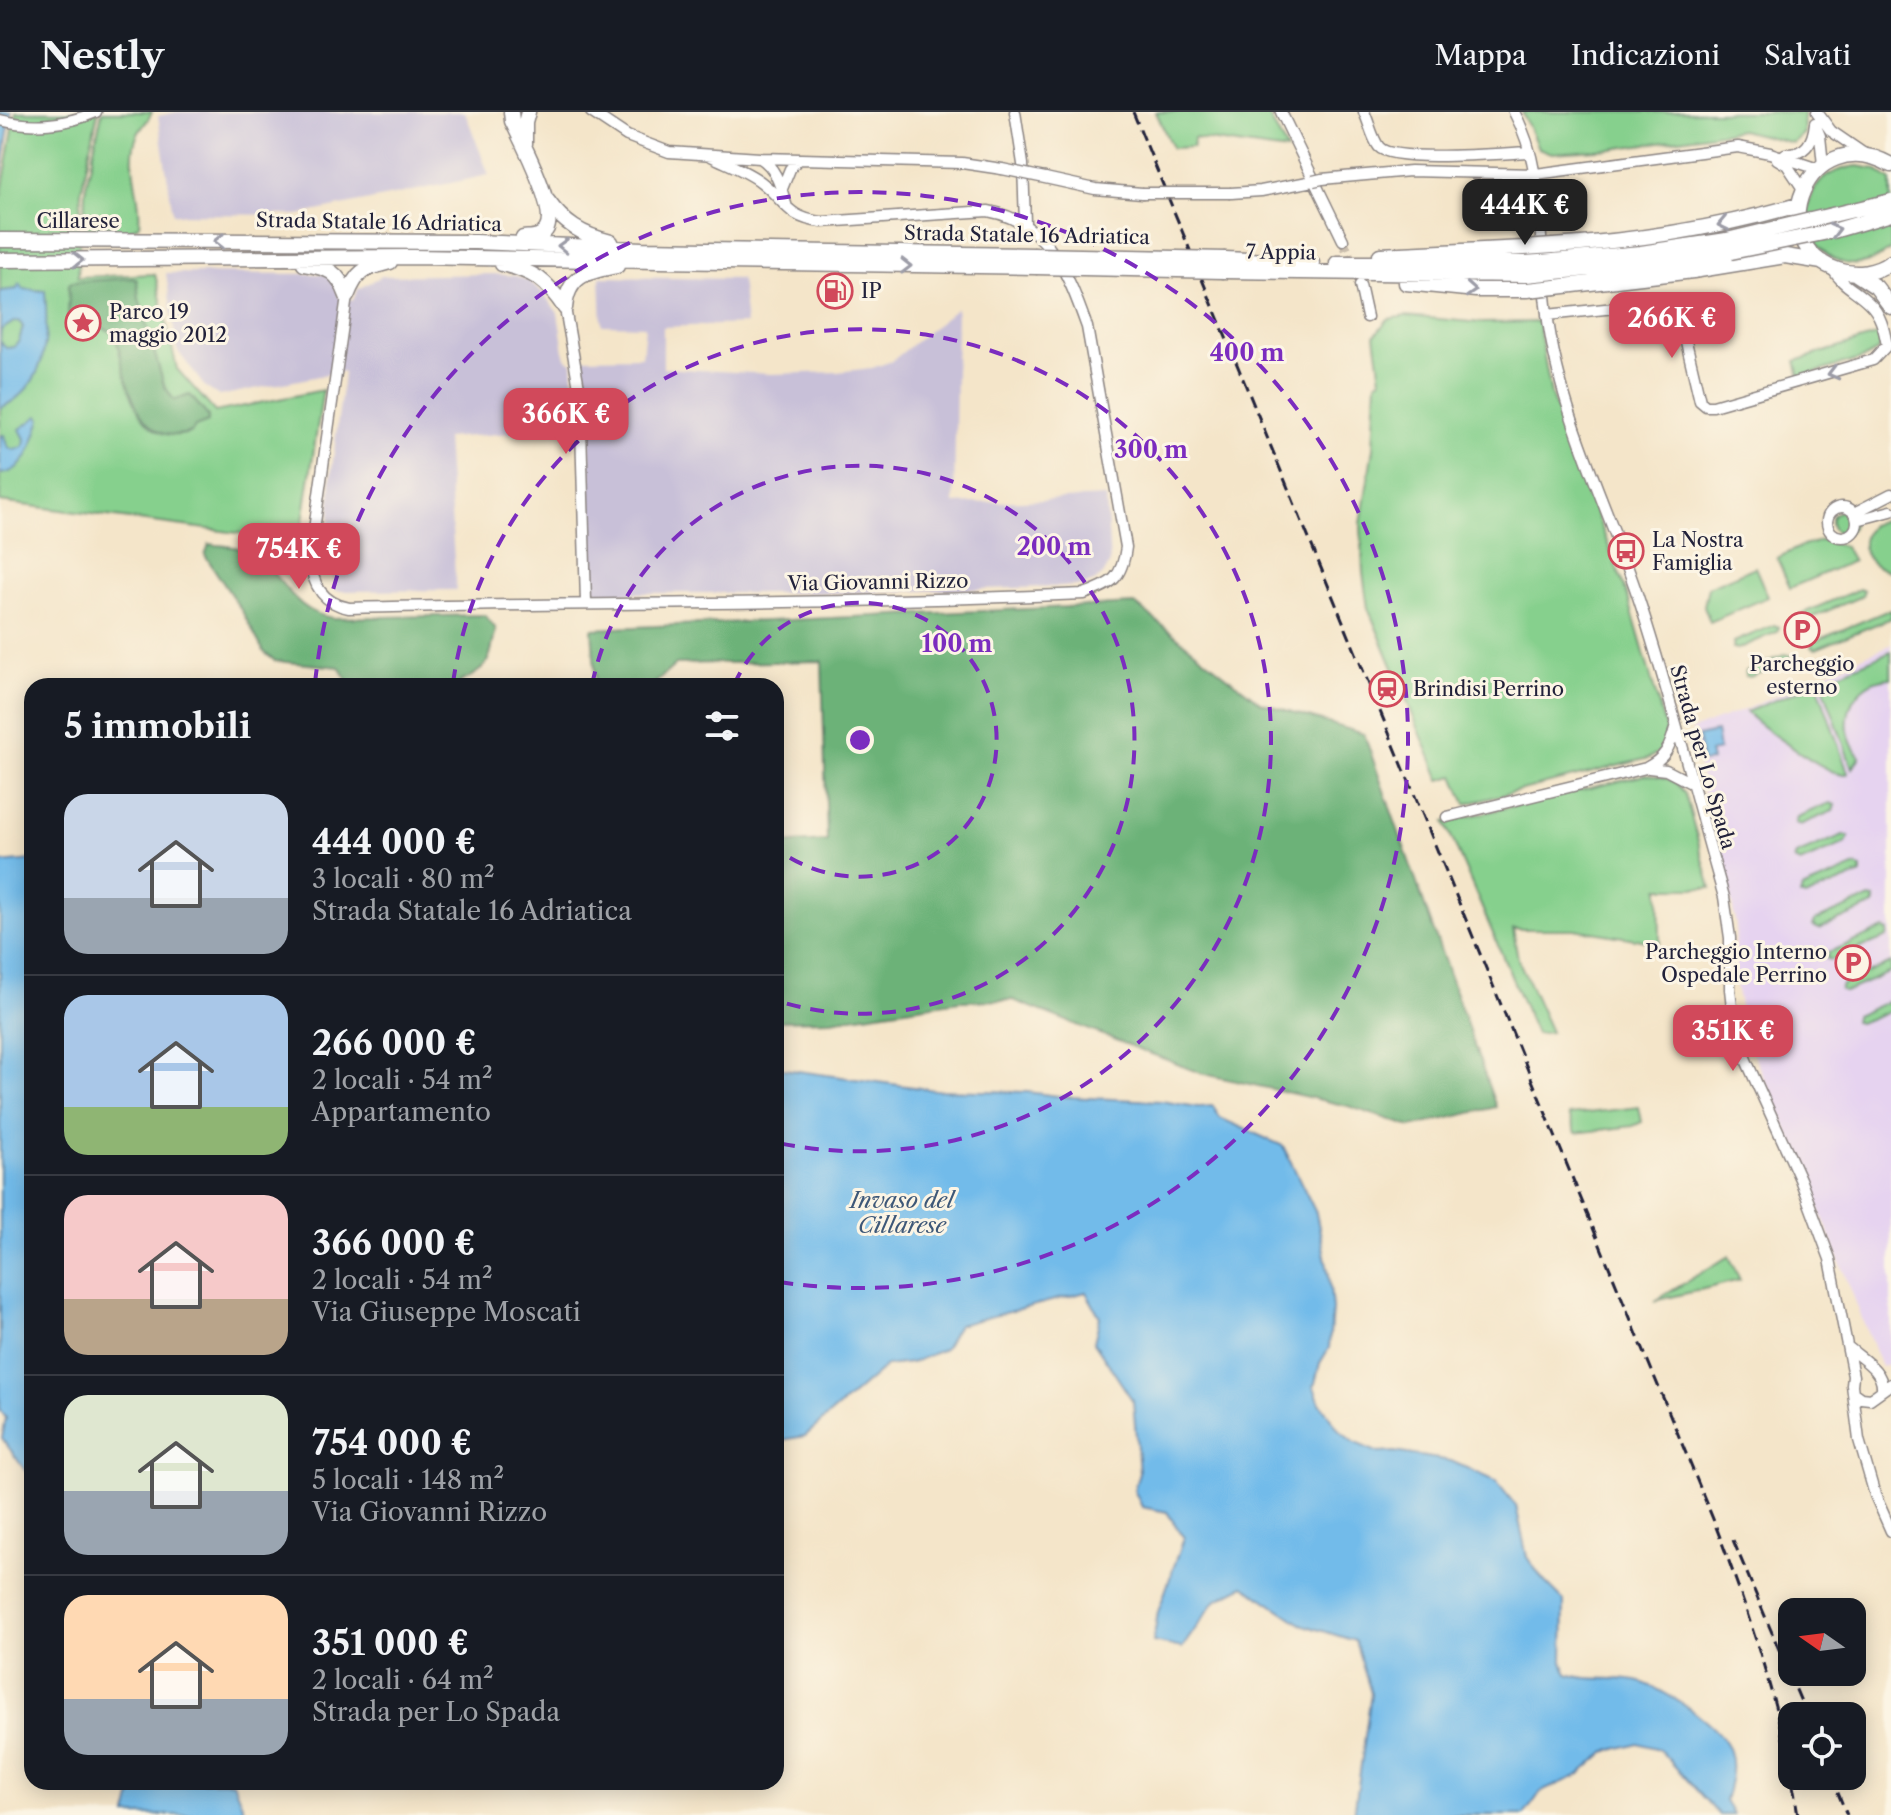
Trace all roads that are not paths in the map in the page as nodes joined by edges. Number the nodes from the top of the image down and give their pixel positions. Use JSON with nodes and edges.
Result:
{"nodes":[{"id":1,"x":96,"y":112,"type":"edge"},
{"id":2,"x":511,"y":112,"type":"edge"},
{"id":3,"x":528,"y":112,"type":"edge"},
{"id":4,"x":591,"y":112,"type":"edge"},
{"id":5,"x":1015,"y":112,"type":"edge"},
{"id":6,"x":1281,"y":112,"type":"edge"},
{"id":7,"x":1364,"y":112,"type":"edge"},
{"id":8,"x":1514,"y":112,"type":"edge"},
{"id":9,"x":1815,"y":116,"type":"edge"},
{"id":10,"x":0,"y":120,"type":"edge"},
{"id":11,"x":525,"y":149,"type":"junction"},
{"id":12,"x":1530,"y":152,"type":"junction"},
{"id":13,"x":1770,"y":153,"type":"junction"},
{"id":14,"x":711,"y":156,"type":"junction"},
{"id":15,"x":760,"y":158,"type":"junction"},
{"id":16,"x":1881,"y":158,"type":"edge"},
{"id":17,"x":798,"y":159,"type":"junction"},
{"id":18,"x":1820,"y":167,"type":"junction"},
{"id":19,"x":1536,"y":174,"type":"junction"},
{"id":20,"x":766,"y":186,"type":"junction"},
{"id":21,"x":1803,"y":189,"type":"junction"},
{"id":22,"x":781,"y":191,"type":"junction"},
{"id":23,"x":544,"y":195,"type":"junction"},
{"id":24,"x":1891,"y":201,"type":"edge"},
{"id":25,"x":1798,"y":205,"type":"junction"},
{"id":26,"x":788,"y":209,"type":"junction"},
{"id":27,"x":1891,"y":214,"type":"edge"},
{"id":28,"x":1025,"y":223,"type":"junction"},
{"id":29,"x":0,"y":240,"type":"edge"},
{"id":30,"x":1343,"y":240,"type":"tunnel mouth"},
{"id":31,"x":157,"y":241,"type":"joint"},
{"id":32,"x":1729,"y":246,"type":"junction"},
{"id":33,"x":474,"y":250,"type":"junction"},
{"id":34,"x":643,"y":255,"type":"junction"},
{"id":35,"x":412,"y":257,"type":"junction"},
{"id":36,"x":268,"y":259,"type":"junction"},
{"id":37,"x":0,"y":260,"type":"edge"},
{"id":38,"x":156,"y":260,"type":"joint"},
{"id":39,"x":1034,"y":261,"type":"joint"},
{"id":40,"x":1891,"y":262,"type":"edge"},
{"id":41,"x":1827,"y":265,"type":"junction"},
{"id":42,"x":1310,"y":267,"type":"junction"},
{"id":43,"x":1554,"y":267,"type":"junction"},
{"id":44,"x":1525,"y":269,"type":"junction"},
{"id":45,"x":1856,"y":274,"type":"junction"},
{"id":46,"x":1360,"y":285,"type":"dead end"},
{"id":47,"x":347,"y":296,"type":"junction"},
{"id":48,"x":1891,"y":307,"type":"edge"},
{"id":49,"x":565,"y":308,"type":"junction"},
{"id":50,"x":1547,"y":315,"type":"junction"},
{"id":51,"x":1367,"y":317,"type":"dead end"},
{"id":52,"x":1891,"y":494,"type":"edge"},
{"id":53,"x":1891,"y":511,"type":"edge"},
{"id":54,"x":586,"y":602,"type":"junction"},
{"id":55,"x":1676,"y":727,"type":"junction"},
{"id":56,"x":1685,"y":760,"type":"junction"},
{"id":57,"x":1664,"y":765,"type":"junction"},
{"id":58,"x":1691,"y":783,"type":"junction"},
{"id":59,"x":1447,"y":817,"type":"dead end"},
{"id":60,"x":1847,"y":1346,"type":"junction"},
{"id":61,"x":1871,"y":1368,"type":"junction"},
{"id":62,"x":1886,"y":1375,"type":"edge"},
{"id":63,"x":1853,"y":1376,"type":"junction"},
{"id":64,"x":1887,"y":1387,"type":"edge"},
{"id":65,"x":1854,"y":1393,"type":"junction"},
{"id":66,"x":1870,"y":1399,"type":"junction"},
{"id":67,"x":1858,"y":1427,"type":"junction"},
{"id":68,"x":1891,"y":1531,"type":"edge"}],
"edges":[{"from":1,"to":10,"type":"street"},
{"from":2,"to":11,"type":"highway"},
{"from":3,"to":11,"type":"highway"},
{"from":4,"to":14,"type":"street"},
{"from":5,"to":28,"type":"street"},
{"from":6,"to":30,"type":"street"},
{"from":7,"to":12,"type":"street"},
{"from":8,"to":12,"type":"street","name":"Strada per Lo Spada"},
{"from":9,"to":13,"type":"street"},
{"from":9,"to":16,"type":"street"},
{"from":9,"to":18,"type":"street"},
{"from":11,"to":23,"type":"highway"},
{"from":12,"to":19,"type":"street","name":"Strada per Lo Spada"},
{"from":13,"to":18,"type":"street"},
{"from":13,"to":19,"type":"street"},
{"from":13,"to":21,"type":"street"},
{"from":14,"to":15,"type":"street"},
{"from":14,"to":20,"type":"street","name":"Via Giovanni Rizzo"},
{"from":15,"to":17,"type":"street"},
{"from":15,"to":20,"type":"street"},
{"from":15,"to":22,"type":"street"},
{"from":16,"to":18,"type":"highway"},
{"from":17,"to":19,"type":"street","bridge":true},
{"from":17,"to":22,"type":"street"},
{"from":18,"to":21,"type":"highway"},
{"from":19,"to":50,"type":"street","name":"Strada per Lo Spada"},
{"from":20,"to":26,"type":"street","name":"Via Giovanni Rizzo"},
{"from":21,"to":25,"type":"highway"},
{"from":22,"to":26,"type":"street"},
{"from":23,"to":33,"type":"highway"},
{"from":23,"to":34,"type":"highway"},
{"from":24,"to":32,"type":"highway","bridge":true},
{"from":25,"to":41,"type":"highway"},
{"from":25,"to":43,"type":"highway","one_way":true},
{"from":26,"to":28,"type":"street","name":"Via Giovanni Rizzo"},
{"from":32,"to":27,"type":"highway","one_way":true,"bridge":true},
{"from":28,"to":54,"type":"street","name":"Via Giovanni Rizzo"},
{"from":29,"to":31,"type":"highway","name":"Cillarese"},
{"from":33,"to":31,"type":"highway","name":"Strada Statale 16 Adriatica","one_way":true},
{"from":32,"to":43,"type":"highway"},
{"from":33,"to":34,"type":"highway","name":"Strada Statale 16 Adriatica"},
{"from":33,"to":35,"type":"highway","name":"Strada Statale 16 Adriatica"},
{"from":33,"to":49,"type":"highway"},
{"from":34,"to":39,"type":"highway","name":"Strada Statale 16 Adriatica"},
{"from":34,"to":49,"type":"highway"},
{"from":35,"to":36,"type":"highway","name":"Strada Statale 16 Adriatica"},
{"from":35,"to":47,"type":"highway"},
{"from":36,"to":38,"type":"highway","name":"Strada Statale 16 Adriatica"},
{"from":36,"to":47,"type":"highway"},
{"from":37,"to":38,"type":"highway","name":"Cillarese","one_way":true},
{"from":39,"to":42,"type":"highway","name":"7 Appia","bridge":true},
{"from":40,"to":45,"type":"highway"},
{"from":41,"to":43,"type":"highway"},
{"from":41,"to":45,"type":"highway"},
{"from":41,"to":50,"type":"street","one_way":true},
{"from":42,"to":44,"type":"highway","name":"7 Appia"},
{"from":42,"to":44,"type":"highway"},
{"from":43,"to":44,"type":"highway","bridge":true},
{"from":43,"to":44,"type":"highway","bridge":true},
{"from":45,"to":48,"type":"highway"},
{"from":46,"to":51,"type":"street"},
{"from":47,"to":54,"type":"street","name":"Via Giovanni Rizzo"},
{"from":49,"to":54,"type":"street"},
{"from":50,"to":55,"type":"street","name":"Strada per Lo Spada"},
{"from":52,"to":53,"type":"street"},
{"from":55,"to":56,"type":"street","name":"Strada per Lo Spada"},
{"from":55,"to":57,"type":"street"},
{"from":56,"to":57,"type":"street"},
{"from":56,"to":58,"type":"street","name":"Strada per Lo Spada"},
{"from":57,"to":58,"type":"street"},
{"from":57,"to":59,"type":"street"},
{"from":58,"to":60,"type":"street","name":"Strada per Lo Spada"},
{"from":60,"to":61,"type":"street"},
{"from":60,"to":63,"type":"street","name":"Strada per Lo Spada"},
{"from":61,"to":62,"type":"street"},
{"from":61,"to":63,"type":"street"},
{"from":62,"to":64,"type":"street"},
{"from":63,"to":65,"type":"street"},
{"from":64,"to":66,"type":"street"},
{"from":65,"to":66,"type":"street"},
{"from":65,"to":67,"type":"street"},
{"from":66,"to":67,"type":"street"},
{"from":67,"to":68,"type":"street"}]}
